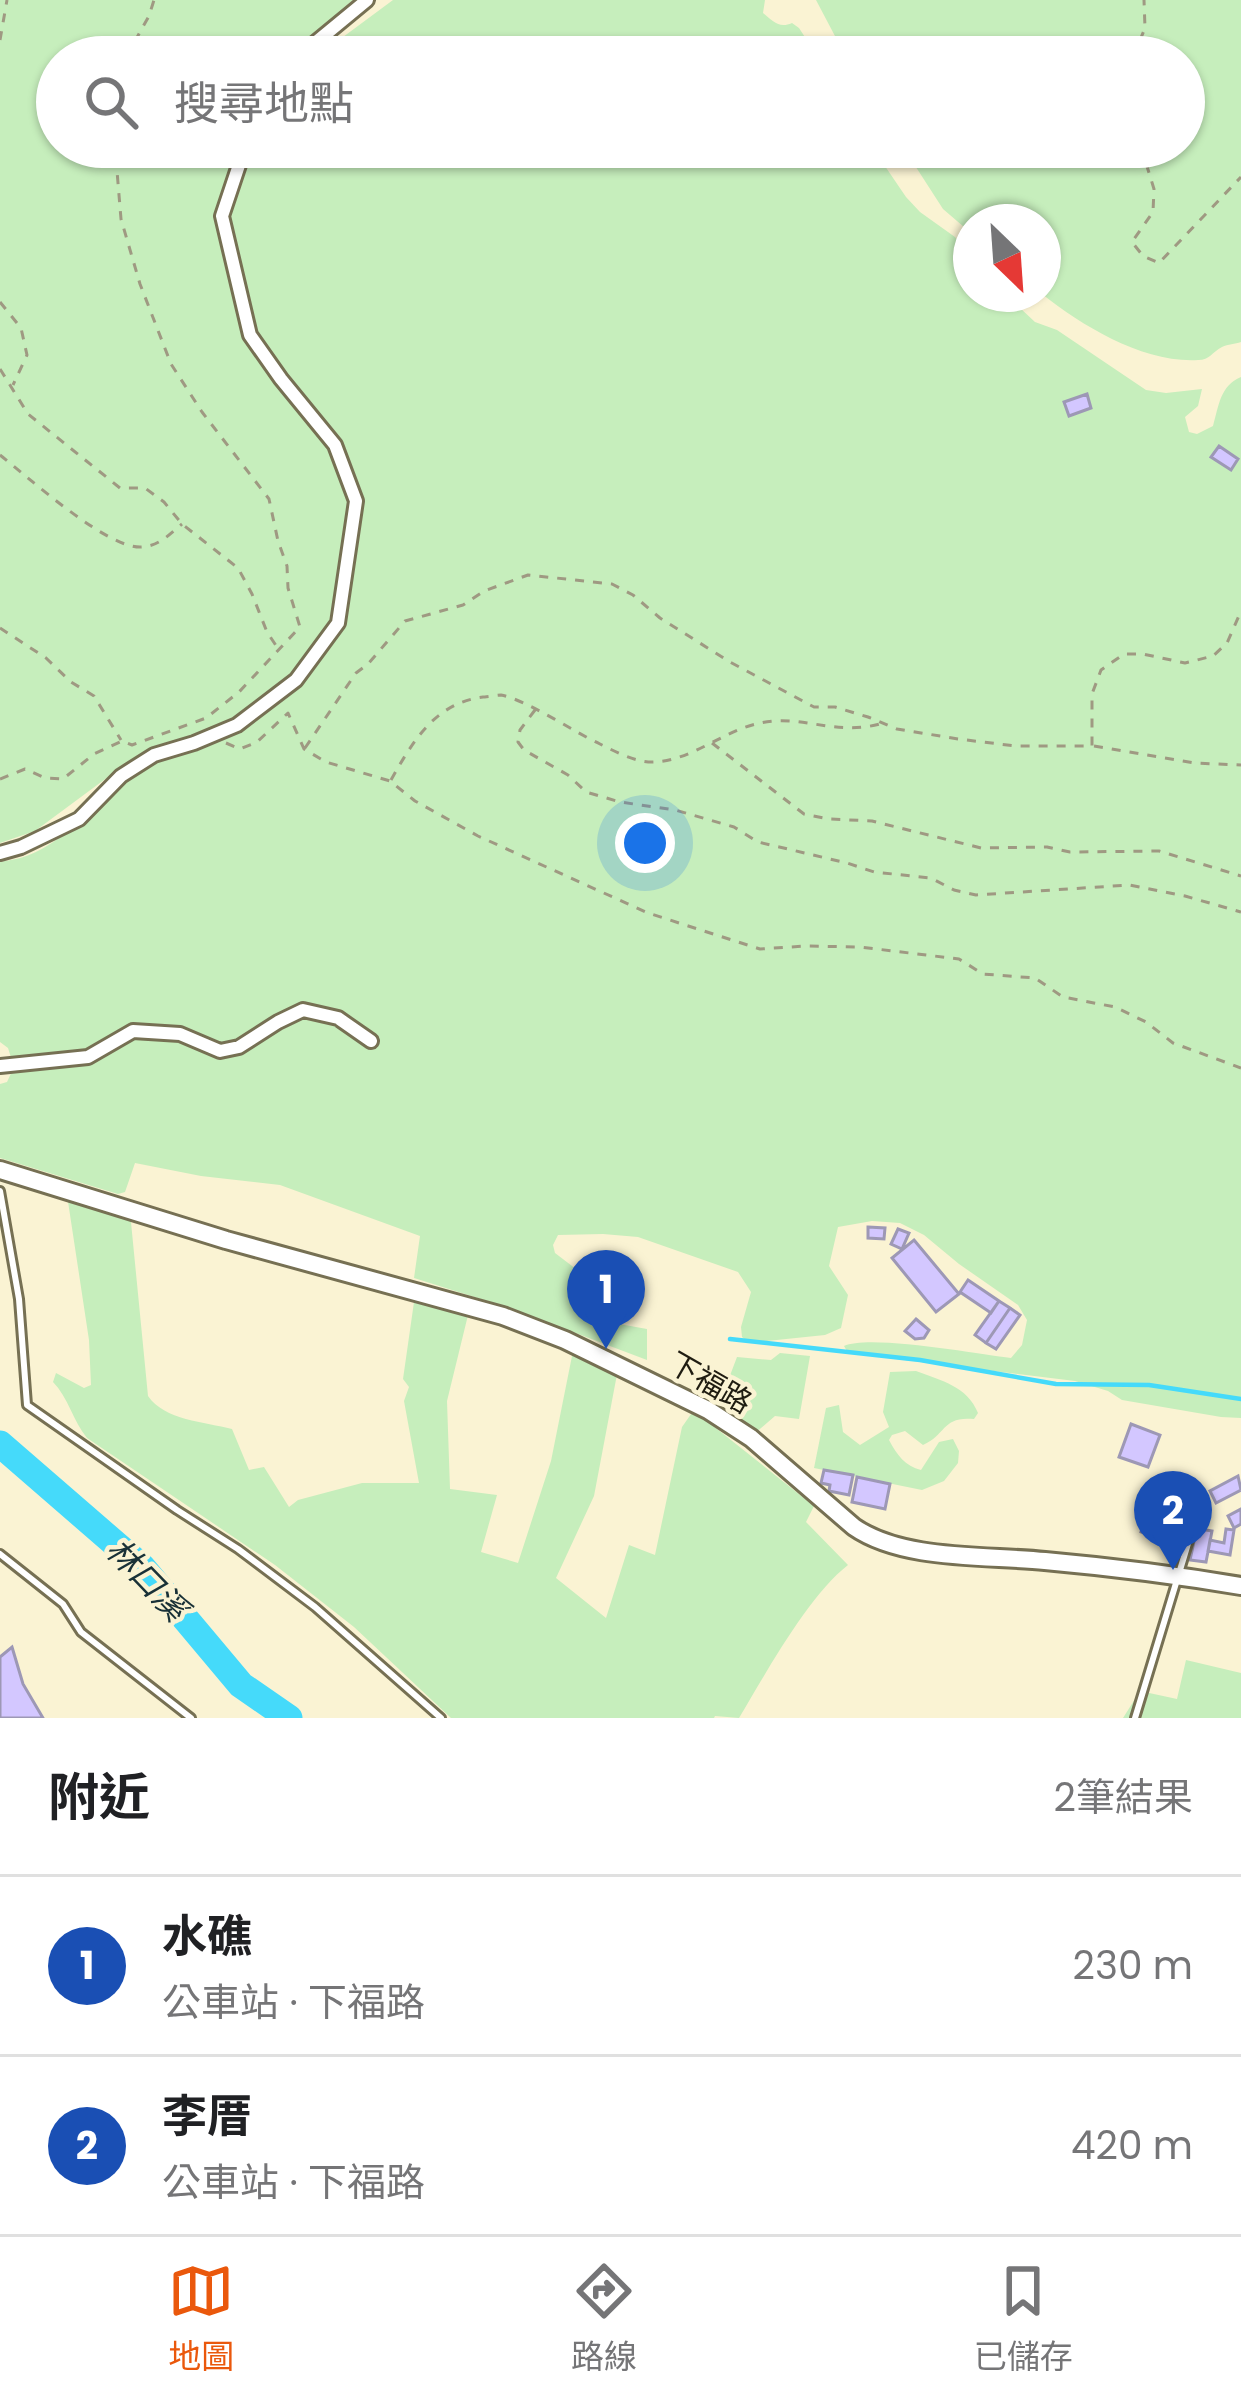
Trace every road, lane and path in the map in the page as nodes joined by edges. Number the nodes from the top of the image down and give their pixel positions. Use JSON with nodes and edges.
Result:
{"nodes":[{"id":1,"x":7,"y":0,"type":"edge"},
{"id":2,"x":154,"y":0,"type":"edge"},
{"id":3,"x":367,"y":0,"type":"edge"},
{"id":4,"x":1144,"y":0,"type":"edge"},
{"id":5,"x":136,"y":36,"type":"edge"},
{"id":6,"x":323,"y":36,"type":"edge"},
{"id":7,"x":1142,"y":36,"type":"edge"},
{"id":8,"x":0,"y":40,"type":"edge"},
{"id":9,"x":117,"y":168,"type":"edge"},
{"id":10,"x":238,"y":168,"type":"edge"},
{"id":11,"x":1148,"y":168,"type":"edge"},
{"id":12,"x":1241,"y":177,"type":"edge"},
{"id":13,"x":0,"y":302,"type":"edge"},
{"id":14,"x":0,"y":369,"type":"edge"},
{"id":15,"x":12,"y":386,"type":"junction"},
{"id":16,"x":0,"y":455,"type":"edge"},
{"id":17,"x":182,"y":524,"type":"junction"},
{"id":18,"x":1241,"y":611,"type":"edge"},
{"id":19,"x":0,"y":628,"type":"edge"},
{"id":20,"x":279,"y":650,"type":"junction"},
{"id":21,"x":535,"y":710,"type":"junction"},
{"id":22,"x":884,"y":723,"type":"junction"},
{"id":23,"x":185,"y":727,"type":"junction"},
{"id":24,"x":210,"y":736,"type":"junction"},
{"id":25,"x":122,"y":741,"type":"junction"},
{"id":26,"x":712,"y":743,"type":"junction"},
{"id":27,"x":1092,"y":746,"type":"junction"},
{"id":28,"x":304,"y":749,"type":"junction"},
{"id":29,"x":1241,"y":765,"type":"edge"},
{"id":30,"x":0,"y":779,"type":"edge"},
{"id":31,"x":391,"y":781,"type":"junction"},
{"id":32,"x":0,"y":853,"type":"edge"},
{"id":33,"x":1241,"y":876,"type":"edge"},
{"id":34,"x":1241,"y":912,"type":"edge"},
{"id":35,"x":371,"y":1041,"type":"dead end"},
{"id":36,"x":0,"y":1066,"type":"edge"},
{"id":37,"x":1241,"y":1068,"type":"edge"},
{"id":38,"x":0,"y":1170,"type":"edge"},
{"id":39,"x":0,"y":1191,"type":"edge"},
{"id":40,"x":1197,"y":1514,"type":"dead end"},
{"id":41,"x":0,"y":1554,"type":"edge"},
{"id":42,"x":1178,"y":1575,"type":"junction"},
{"id":43,"x":1241,"y":1586,"type":"edge"},
{"id":44,"x":190,"y":1718,"type":"edge"},
{"id":45,"x":441,"y":1718,"type":"edge"},
{"id":46,"x":1135,"y":1718,"type":"edge"}],
"edges":[{"from":1,"to":8,"type":"path"},
{"from":2,"to":5,"type":"path"},
{"from":3,"to":6,"type":"street"},
{"from":4,"to":7,"type":"path"},
{"from":9,"to":20,"type":"path"},
{"from":10,"to":24,"type":"street"},
{"from":11,"to":12,"type":"path"},
{"from":13,"to":15,"type":"path"},
{"from":14,"to":15,"type":"path"},
{"from":15,"to":17,"type":"path"},
{"from":16,"to":17,"type":"path"},
{"from":17,"to":20,"type":"path"},
{"from":18,"to":27,"type":"path"},
{"from":19,"to":25,"type":"path"},
{"from":20,"to":23,"type":"path"},
{"from":21,"to":26,"type":"path"},
{"from":21,"to":31,"type":"path"},
{"from":21,"to":34,"type":"path"},
{"from":22,"to":26,"type":"path"},
{"from":22,"to":27,"type":"path"},
{"from":22,"to":28,"type":"path"},
{"from":23,"to":24,"type":"path"},
{"from":23,"to":25,"type":"path"},
{"from":24,"to":28,"type":"path"},
{"from":24,"to":32,"type":"street"},
{"from":25,"to":30,"type":"path"},
{"from":26,"to":33,"type":"path"},
{"from":27,"to":29,"type":"path"},
{"from":28,"to":31,"type":"path"},
{"from":31,"to":37,"type":"path"},
{"from":35,"to":36,"type":"street"},
{"from":38,"to":42,"type":"main road","name":"下福路"},
{"from":39,"to":45,"type":"lane"},
{"from":40,"to":42,"type":"lane"},
{"from":41,"to":44,"type":"lane"},
{"from":42,"to":43,"type":"main road","name":"下福路"},
{"from":42,"to":46,"type":"lane"}]}
